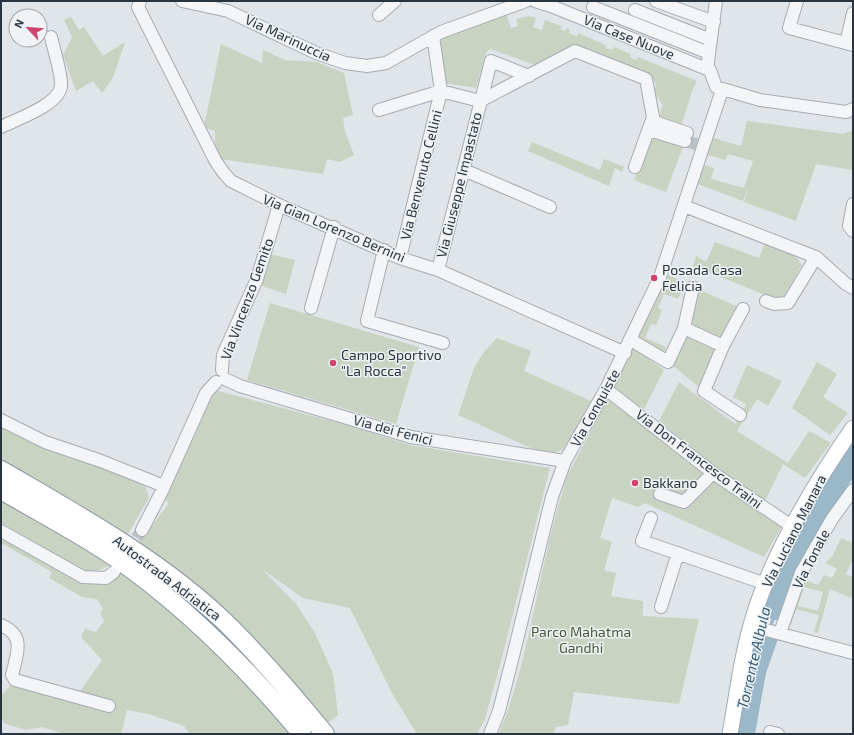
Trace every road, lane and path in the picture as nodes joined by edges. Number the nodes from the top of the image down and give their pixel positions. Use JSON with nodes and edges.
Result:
{"nodes":[{"id":1,"x":139,"y":1,"type":"edge"},
{"id":2,"x":182,"y":1,"type":"edge"},
{"id":3,"x":395,"y":1,"type":"edge"},
{"id":4,"x":526,"y":1,"type":"edge"},
{"id":5,"x":535,"y":1,"type":"edge"},
{"id":6,"x":656,"y":1,"type":"edge"},
{"id":7,"x":716,"y":1,"type":"edge"},
{"id":8,"x":797,"y":1,"type":"edge"},
{"id":9,"x":552,"y":3,"type":"edge"},
{"id":10,"x":636,"y":5,"type":"edge"},
{"id":11,"x":684,"y":6,"type":"edge"},
{"id":12,"x":593,"y":7,"type":"dead end"},
{"id":13,"x":853,"y":13,"type":"edge"},
{"id":14,"x":379,"y":15,"type":"dead end"},
{"id":15,"x":628,"y":22,"type":"junction"},
{"id":16,"x":714,"y":22,"type":"junction"},
{"id":17,"x":622,"y":35,"type":"junction"},
{"id":18,"x":433,"y":36,"type":"junction"},
{"id":19,"x":51,"y":38,"type":"dead end"},
{"id":20,"x":711,"y":40,"type":"junction"},
{"id":21,"x":850,"y":44,"type":"edge"},
{"id":22,"x":709,"y":53,"type":"junction"},
{"id":23,"x":707,"y":69,"type":"junction"},
{"id":24,"x":529,"y":76,"type":"junction"},
{"id":25,"x":722,"y":90,"type":"junction"},
{"id":26,"x":441,"y":91,"type":"junction"},
{"id":27,"x":480,"y":101,"type":"junction"},
{"id":28,"x":853,"y":109,"type":"edge"},
{"id":29,"x":378,"y":110,"type":"dead end"},
{"id":30,"x":650,"y":126,"type":"junction"},
{"id":31,"x":1,"y":127,"type":"edge"},
{"id":32,"x":686,"y":137,"type":"tunnel mouth"},
{"id":33,"x":635,"y":167,"type":"dead end"},
{"id":34,"x":464,"y":170,"type":"junction"},
{"id":35,"x":853,"y":204,"type":"edge"},
{"id":36,"x":280,"y":205,"type":"junction"},
{"id":37,"x":684,"y":206,"type":"junction"},
{"id":38,"x":550,"y":207,"type":"dead end"},
{"id":39,"x":334,"y":227,"type":"junction"},
{"id":40,"x":853,"y":231,"type":"edge"},
{"id":41,"x":384,"y":250,"type":"junction"},
{"id":42,"x":816,"y":257,"type":"junction"},
{"id":43,"x":400,"y":258,"type":"junction"},
{"id":44,"x":438,"y":270,"type":"junction"},
{"id":45,"x":693,"y":287,"type":"dead end"},
{"id":46,"x":853,"y":288,"type":"edge"},
{"id":47,"x":766,"y":300,"type":"dead end"},
{"id":48,"x":311,"y":308,"type":"dead end"},
{"id":49,"x":742,"y":309,"type":"dead end"},
{"id":50,"x":684,"y":328,"type":"junction"},
{"id":51,"x":631,"y":340,"type":"junction"},
{"id":52,"x":443,"y":343,"type":"dead end"},
{"id":53,"x":723,"y":346,"type":"junction"},
{"id":54,"x":625,"y":353,"type":"junction"},
{"id":55,"x":221,"y":377,"type":"junction"},
{"id":56,"x":606,"y":389,"type":"junction"},
{"id":57,"x":740,"y":415,"type":"dead end"},
{"id":58,"x":1,"y":420,"type":"edge"},
{"id":59,"x":853,"y":428,"type":"edge"},
{"id":60,"x":565,"y":461,"type":"junction"},
{"id":61,"x":1,"y":470,"type":"edge"},
{"id":62,"x":713,"y":473,"type":"junction"},
{"id":63,"x":164,"y":486,"type":"junction"},
{"id":64,"x":1,"y":490,"type":"edge"},
{"id":65,"x":853,"y":490,"type":"edge"},
{"id":66,"x":660,"y":494,"type":"dead end"},
{"id":67,"x":651,"y":518,"type":"dead end"},
{"id":68,"x":792,"y":527,"type":"junction"},
{"id":69,"x":142,"y":530,"type":"tunnel mouth"},
{"id":70,"x":1,"y":531,"type":"edge"},
{"id":71,"x":678,"y":553,"type":"junction"},
{"id":72,"x":114,"y":572,"type":"dead end"},
{"id":73,"x":766,"y":584,"type":"junction"},
{"id":74,"x":660,"y":607,"type":"dead end"},
{"id":75,"x":1,"y":625,"type":"edge"},
{"id":76,"x":754,"y":627,"type":"junction"},
{"id":77,"x":780,"y":633,"type":"junction"},
{"id":78,"x":853,"y":653,"type":"edge"},
{"id":79,"x":109,"y":706,"type":"dead end"},
{"id":80,"x":302,"y":734,"type":"edge"},
{"id":81,"x":325,"y":734,"type":"edge"},
{"id":82,"x":490,"y":734,"type":"edge"},
{"id":83,"x":730,"y":734,"type":"edge"}],
"edges":[{"from":1,"to":36,"type":"street","name":"Via Gian Lorenzo Bernini"},
{"from":2,"to":18,"type":"street","name":"Via Marinuccia"},
{"from":3,"to":14,"type":"street"},
{"from":4,"to":18,"type":"street","name":"Via Marinuccia"},
{"from":5,"to":9,"type":"street"},
{"from":6,"to":11,"type":"street"},
{"from":7,"to":16,"type":"street"},
{"from":8,"to":21,"type":"street"},
{"from":9,"to":17,"type":"street","name":"Via Case Nuove"},
{"from":10,"to":15,"type":"street"},
{"from":10,"to":20,"type":"street"},
{"from":11,"to":16,"type":"street"},
{"from":12,"to":15,"type":"street"},
{"from":13,"to":21,"type":"street"},
{"from":15,"to":17,"type":"street"},
{"from":15,"to":22,"type":"street"},
{"from":16,"to":20,"type":"street"},
{"from":17,"to":23,"type":"street","name":"Via Case Nuove"},
{"from":18,"to":26,"type":"street","name":"Via Benvenuto Cellini"},
{"from":19,"to":31,"type":"street"},
{"from":20,"to":22,"type":"street"},
{"from":22,"to":23,"type":"street"},
{"from":23,"to":25,"type":"street"},
{"from":24,"to":27,"type":"street"},
{"from":24,"to":27,"type":"street","name":"Via Giuseppe Impastato"},
{"from":24,"to":30,"type":"street"},
{"from":25,"to":28,"type":"street"},
{"from":25,"to":37,"type":"street","name":"Via Conquiste"},
{"from":26,"to":27,"type":"street","name":"Via Giuseppe Impastato"},
{"from":26,"to":29,"type":"street","name":"Via Benvenuto Cellini"},
{"from":26,"to":43,"type":"street","name":"Via Benvenuto Cellini"},
{"from":27,"to":34,"type":"street","name":"Via Giuseppe Impastato"},
{"from":30,"to":32,"type":"street"},
{"from":30,"to":33,"type":"street"},
{"from":34,"to":38,"type":"street"},
{"from":34,"to":44,"type":"street","name":"Via Giuseppe Impastato"},
{"from":35,"to":40,"type":"street"},
{"from":36,"to":39,"type":"street","name":"Via Gian Lorenzo Bernini"},
{"from":36,"to":55,"type":"street","name":"Via Vincenzo Gemito"},
{"from":37,"to":42,"type":"street"},
{"from":37,"to":51,"type":"street","name":"Via Conquiste"},
{"from":39,"to":41,"type":"street","name":"Via Gian Lorenzo Bernini"},
{"from":39,"to":48,"type":"street"},
{"from":41,"to":43,"type":"street","name":"Via Gian Lorenzo Bernini"},
{"from":41,"to":52,"type":"street"},
{"from":42,"to":46,"type":"street"},
{"from":42,"to":47,"type":"street"},
{"from":43,"to":44,"type":"street","name":"Via Gian Lorenzo Bernini"},
{"from":44,"to":54,"type":"street","name":"Via Gian Lorenzo Bernini"},
{"from":45,"to":50,"type":"street"},
{"from":49,"to":53,"type":"street"},
{"from":50,"to":51,"type":"street"},
{"from":50,"to":53,"type":"street"},
{"from":51,"to":54,"type":"street","name":"Via Conquiste"},
{"from":53,"to":57,"type":"street"},
{"from":54,"to":56,"type":"street","name":"Via Conquiste"},
{"from":55,"to":60,"type":"street","name":"Via dei Fenici"},
{"from":55,"to":63,"type":"street","name":"Via Vincenzo Gemito"},
{"from":56,"to":60,"type":"street","name":"Via Conquiste"},
{"from":56,"to":62,"type":"street","name":"Via Don Francesco Traini"},
{"from":58,"to":63,"type":"street"},
{"from":59,"to":68,"type":"main road","name":"Via Luciano Manara"},
{"from":60,"to":82,"type":"street","name":"Via Conquiste"},
{"from":61,"to":81,"type":"highway","name":"Autostrada Adriatica"},
{"from":62,"to":66,"type":"street"},
{"from":62,"to":68,"type":"street","name":"Via Don Francesco Traini"},
{"from":63,"to":69,"type":"street","name":"Via Vincenzo Gemito"},
{"from":64,"to":80,"type":"highway","name":"Autostrada Adriatica"},
{"from":65,"to":77,"type":"street","name":"Via Tonale"},
{"from":67,"to":71,"type":"street"},
{"from":68,"to":73,"type":"main road","name":"Via Luciano Manara"},
{"from":70,"to":72,"type":"street"},
{"from":71,"to":73,"type":"street"},
{"from":71,"to":74,"type":"street"},
{"from":73,"to":76,"type":"main road","name":"Via Luciano Manara"},
{"from":75,"to":79,"type":"street"},
{"from":76,"to":77,"type":"street"},
{"from":76,"to":83,"type":"main road","name":"Via Luciano Manara"},
{"from":77,"to":78,"type":"street"}]}
